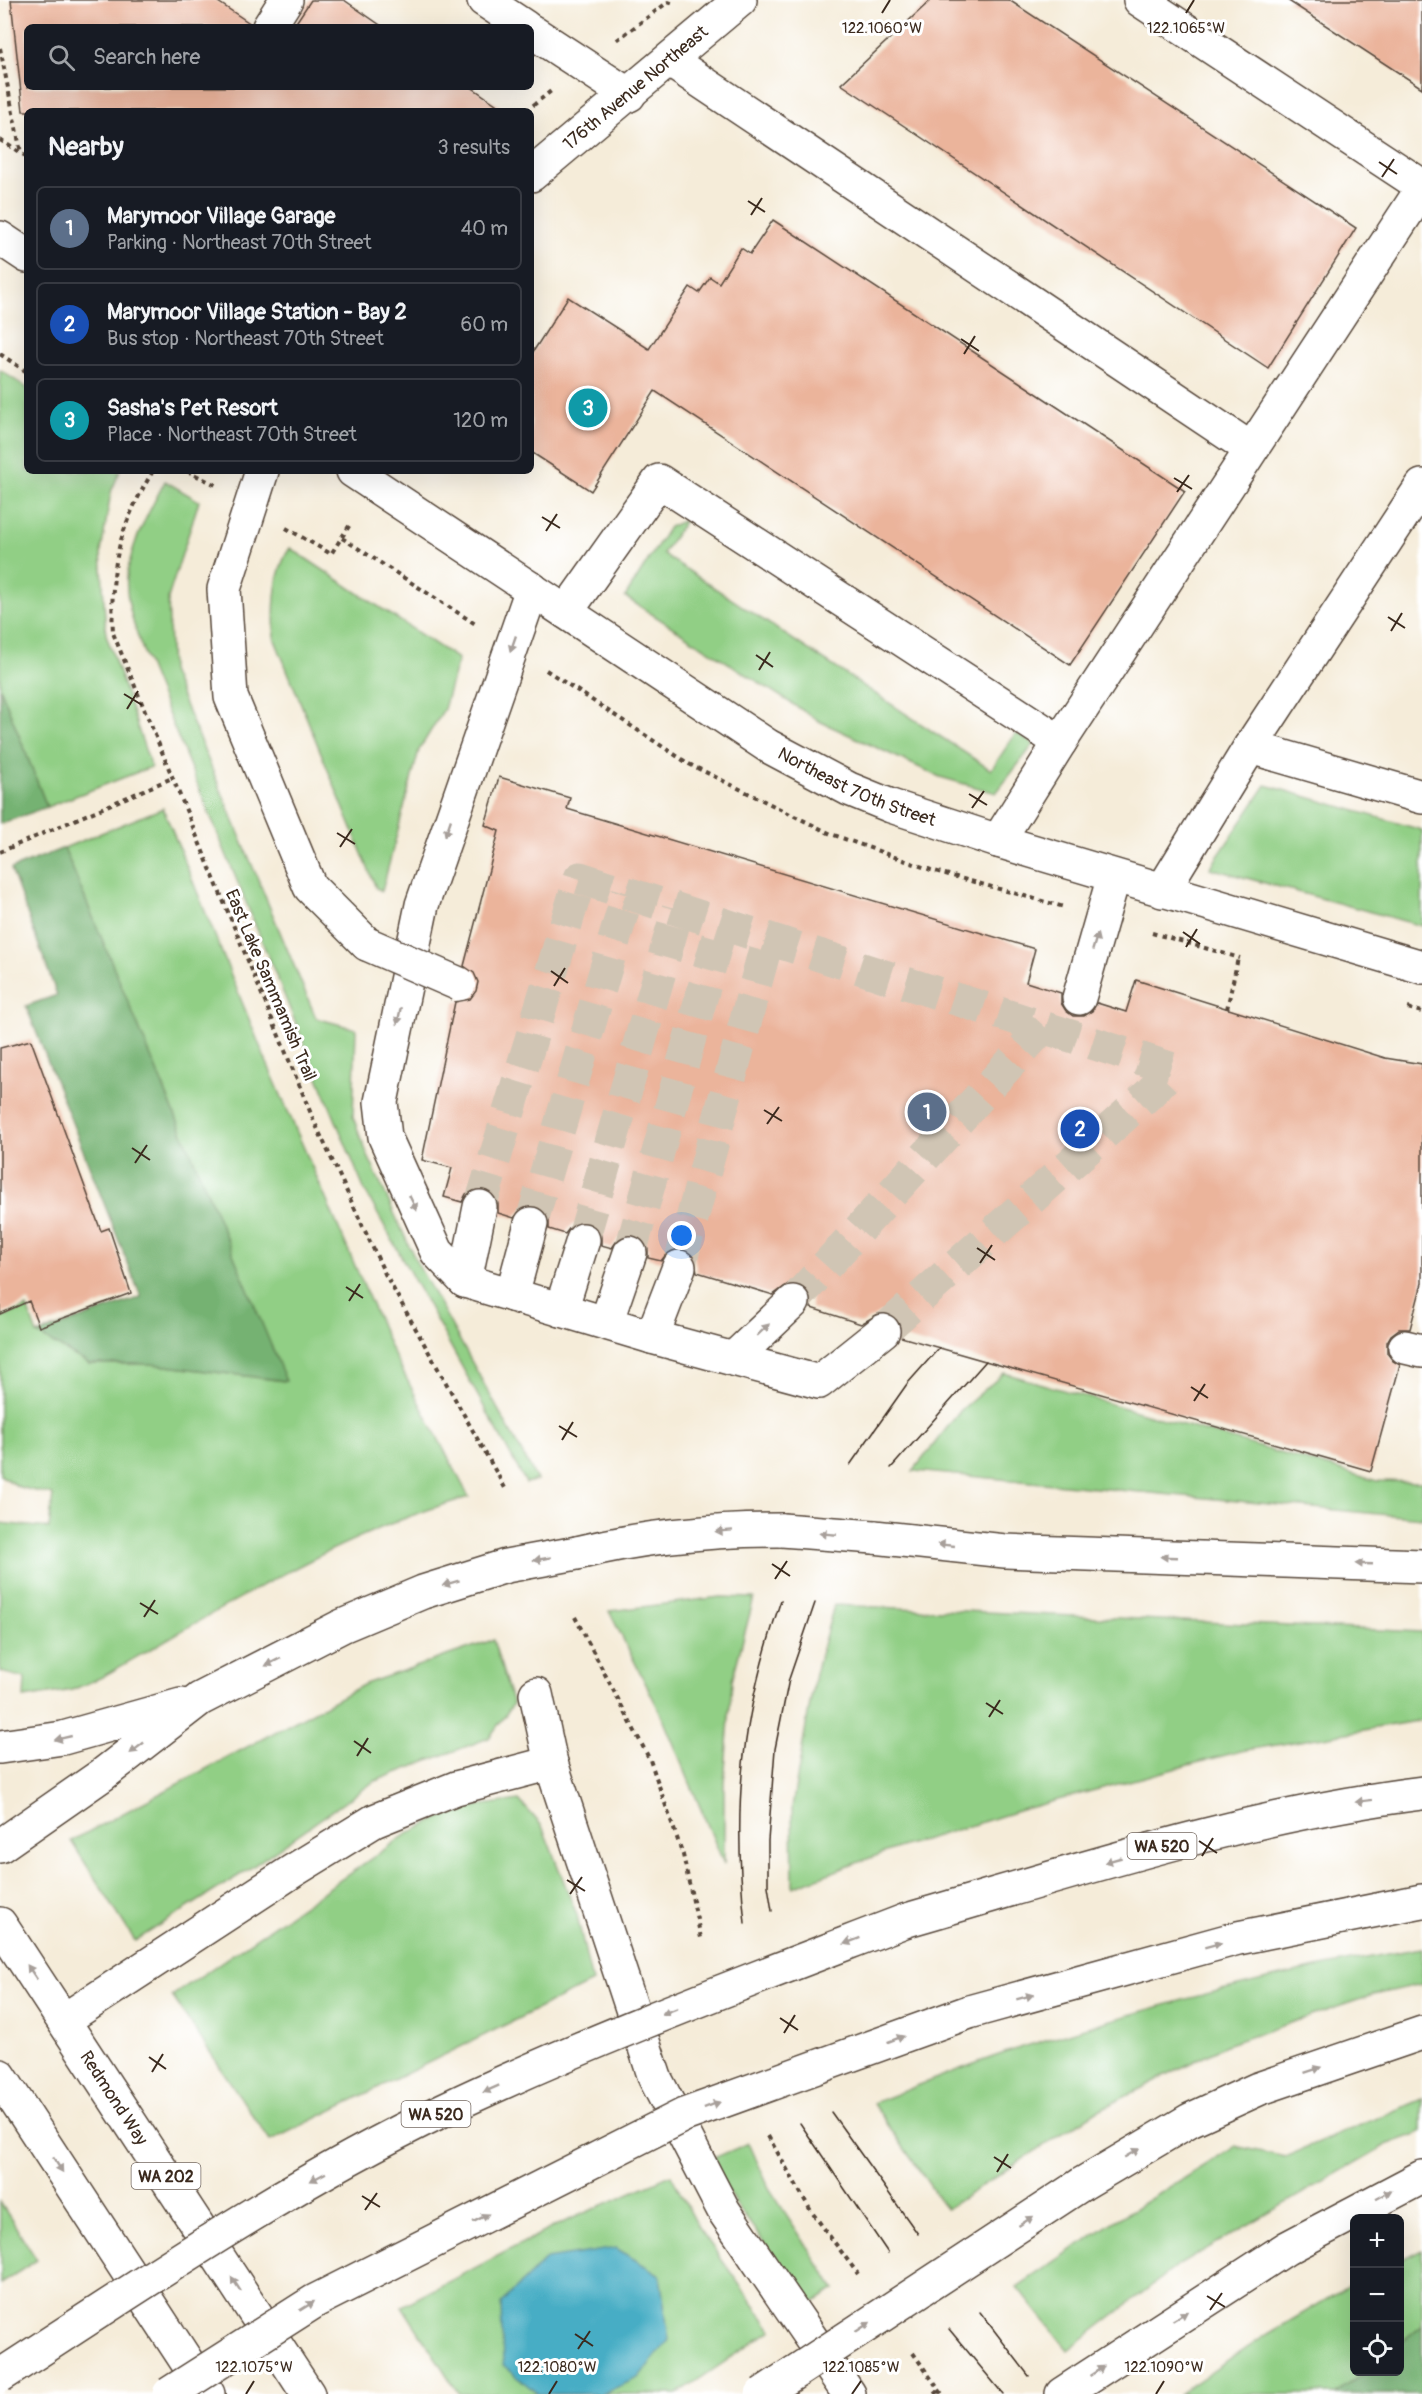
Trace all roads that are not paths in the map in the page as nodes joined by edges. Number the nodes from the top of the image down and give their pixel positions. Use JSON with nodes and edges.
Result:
{"nodes":[{"id":1,"x":286,"y":0,"type":"edge"},
{"id":2,"x":484,"y":0,"type":"edge"},
{"id":3,"x":740,"y":0,"type":"edge"},
{"id":4,"x":1140,"y":0,"type":"edge"},
{"id":5,"x":271,"y":24,"type":"edge"},
{"id":6,"x":520,"y":24,"type":"edge"},
{"id":7,"x":534,"y":33,"type":"edge"},
{"id":8,"x":669,"y":60,"type":"junction"},
{"id":9,"x":629,"y":95,"type":"junction"},
{"id":10,"x":534,"y":173,"type":"edge"},
{"id":11,"x":1422,"y":187,"type":"edge"},
{"id":12,"x":0,"y":238,"type":"edge"},
{"id":13,"x":24,"y":254,"type":"edge"},
{"id":14,"x":1251,"y":450,"type":"junction"},
{"id":15,"x":261,"y":474,"type":"edge"},
{"id":16,"x":358,"y":474,"type":"edge"},
{"id":17,"x":1422,"y":486,"type":"edge"},
{"id":18,"x":532,"y":589,"type":"junction"},
{"id":19,"x":566,"y":612,"type":"junction"},
{"id":20,"x":1060,"y":742,"type":"junction"},
{"id":21,"x":1250,"y":747,"type":"junction"},
{"id":22,"x":1422,"y":797,"type":"edge"},
{"id":23,"x":998,"y":841,"type":"junction"},
{"id":24,"x":1114,"y":876,"type":"junction"},
{"id":25,"x":1162,"y":891,"type":"junction"},
{"id":26,"x":1422,"y":967,"type":"edge"},
{"id":27,"x":459,"y":984,"type":"dead end"},
{"id":28,"x":1079,"y":998,"type":"dead end"},
{"id":29,"x":480,"y":1207,"type":"tunnel mouth"},
{"id":30,"x":531,"y":1224,"type":"tunnel mouth"},
{"id":31,"x":583,"y":1240,"type":"tunnel mouth"},
{"id":32,"x":630,"y":1253,"type":"tunnel mouth"},
{"id":33,"x":680,"y":1267,"type":"tunnel mouth"},
{"id":34,"x":465,"y":1281,"type":"junction"},
{"id":35,"x":512,"y":1295,"type":"junction"},
{"id":36,"x":793,"y":1302,"type":"tunnel mouth"},
{"id":37,"x":561,"y":1310,"type":"junction"},
{"id":38,"x":606,"y":1323,"type":"junction"},
{"id":39,"x":883,"y":1331,"type":"tunnel mouth"},
{"id":40,"x":652,"y":1337,"type":"junction"},
{"id":41,"x":733,"y":1359,"type":"junction"},
{"id":42,"x":1422,"y":1566,"type":"edge"},
{"id":43,"x":536,"y":1694,"type":"dead end"},
{"id":44,"x":200,"y":1699,"type":"junction"},
{"id":45,"x":0,"y":1748,"type":"edge"},
{"id":46,"x":551,"y":1763,"type":"junction"},
{"id":47,"x":1422,"y":1793,"type":"edge"},
{"id":48,"x":0,"y":1845,"type":"edge"},
{"id":49,"x":1422,"y":1901,"type":"edge"},
{"id":50,"x":0,"y":1924,"type":"edge"},
{"id":51,"x":64,"y":2020,"type":"junction"},
{"id":52,"x":1422,"y":2033,"type":"edge"},
{"id":53,"x":0,"y":2076,"type":"edge"},
{"id":54,"x":1422,"y":2177,"type":"edge"},
{"id":55,"x":0,"y":2376,"type":"edge"},
{"id":56,"x":169,"y":2394,"type":"edge"},
{"id":57,"x":208,"y":2394,"type":"edge"},
{"id":58,"x":308,"y":2394,"type":"edge"},
{"id":59,"x":762,"y":2394,"type":"edge"},
{"id":60,"x":849,"y":2394,"type":"edge"},
{"id":61,"x":1062,"y":2394,"type":"edge"}],
"edges":[{"from":1,"to":5,"type":"main road"},
{"from":2,"to":6,"type":"main road"},
{"from":3,"to":8,"type":"main road","name":"176th Avenue Northeast"},
{"from":4,"to":11,"type":"main road"},
{"from":7,"to":9,"type":"main road"},
{"from":8,"to":9,"type":"main road","name":"176th Avenue Northeast"},
{"from":8,"to":14,"type":"main road"},
{"from":9,"to":10,"type":"main road","name":"176th Avenue Northeast"},
{"from":11,"to":14,"type":"main road"},
{"from":12,"to":13,"type":"main road"},
{"from":14,"to":20,"type":"main road"},
{"from":15,"to":27,"type":"main road","bridge":true},
{"from":16,"to":18,"type":"main road","name":"Northeast 70th Street"},
{"from":17,"to":21,"type":"main road"},
{"from":18,"to":19,"type":"main road","name":"Northeast 70th Street"},
{"from":18,"to":34,"type":"main road","one_way":true},
{"from":19,"to":20,"type":"main road"},
{"from":19,"to":23,"type":"main road","name":"Northeast 70th Street"},
{"from":20,"to":23,"type":"main road"},
{"from":21,"to":22,"type":"main road"},
{"from":21,"to":25,"type":"main road"},
{"from":23,"to":24,"type":"main road","name":"Northeast 70th Street"},
{"from":24,"to":25,"type":"main road","name":"Northeast 70th Street"},
{"from":28,"to":24,"type":"main road","one_way":true},
{"from":25,"to":26,"type":"main road","name":"Northeast 70th Street"},
{"from":29,"to":34,"type":"main road"},
{"from":30,"to":35,"type":"main road"},
{"from":31,"to":37,"type":"main road"},
{"from":32,"to":38,"type":"main road"},
{"from":33,"to":40,"type":"main road"},
{"from":34,"to":35,"type":"main road"},
{"from":35,"to":37,"type":"main road"},
{"from":41,"to":36,"type":"main road","one_way":true},
{"from":37,"to":38,"type":"main road"},
{"from":38,"to":40,"type":"main road"},
{"from":39,"to":41,"type":"main road"},
{"from":40,"to":41,"type":"main road"},
{"from":42,"to":44,"type":"main road","one_way":true,"bridge":true},
{"from":43,"to":46,"type":"main road"},
{"from":44,"to":45,"type":"main road","one_way":true},
{"from":44,"to":48,"type":"main road","one_way":true},
{"from":46,"to":51,"type":"main road"},
{"from":46,"to":60,"type":"main road"},
{"from":47,"to":55,"type":"main road","number":"WA 520","one_way":true,"bridge":true},
{"from":56,"to":49,"type":"main road","one_way":true,"bridge":true},
{"from":51,"to":50,"type":"main road","name":"Redmond Way","number":"WA 202","one_way":true},
{"from":58,"to":51,"type":"main road","name":"Redmond Way","number":"WA 202","one_way":true},
{"from":59,"to":52,"type":"main road","one_way":true,"bridge":true},
{"from":53,"to":57,"type":"main road","one_way":true},
{"from":61,"to":54,"type":"main road","one_way":true}]}
